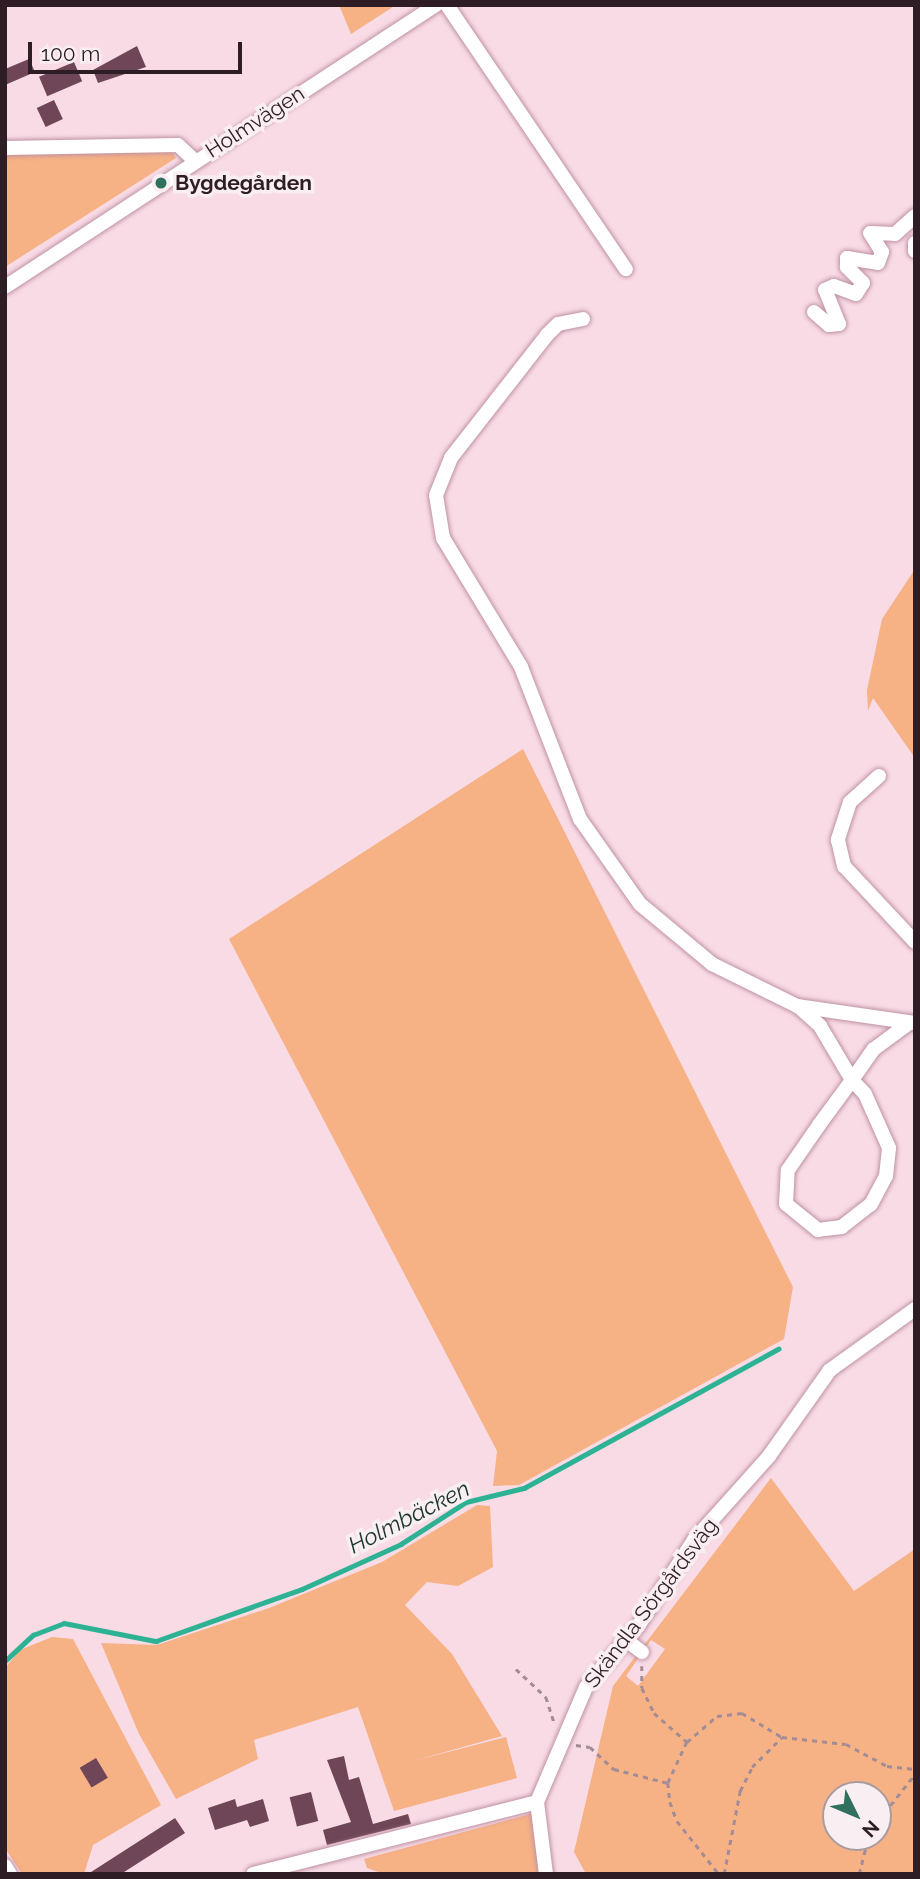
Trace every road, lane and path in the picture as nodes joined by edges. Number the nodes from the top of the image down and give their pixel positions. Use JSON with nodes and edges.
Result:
{"nodes":[{"id":1,"x":436,"y":5,"type":"edge"},
{"id":2,"x":447,"y":5,"type":"edge"},
{"id":3,"x":5,"y":148,"type":"edge"},
{"id":4,"x":195,"y":161,"type":"junction"},
{"id":5,"x":915,"y":216,"type":"edge"},
{"id":6,"x":915,"y":243,"type":"edge"},
{"id":7,"x":915,"y":251,"type":"edge"},
{"id":8,"x":625,"y":269,"type":"dead end"},
{"id":9,"x":5,"y":287,"type":"edge"},
{"id":10,"x":814,"y":312,"type":"dead end"},
{"id":11,"x":583,"y":320,"type":"dead end"},
{"id":12,"x":879,"y":776,"type":"dead end"},
{"id":13,"x":915,"y":942,"type":"edge"},
{"id":14,"x":797,"y":1006,"type":"junction"},
{"id":15,"x":912,"y":1023,"type":"edge"},
{"id":16,"x":852,"y":1080,"type":"junction"},
{"id":17,"x":915,"y":1309,"type":"edge"},
{"id":18,"x":626,"y":1640,"type":"junction"},
{"id":19,"x":642,"y":1652,"type":"joint"},
{"id":20,"x":516,"y":1669,"type":"dead end"},
{"id":21,"x":782,"y":1737,"type":"junction"},
{"id":22,"x":558,"y":1738,"type":"junction"},
{"id":23,"x":687,"y":1742,"type":"junction"},
{"id":24,"x":915,"y":1772,"type":"edge"},
{"id":25,"x":668,"y":1783,"type":"junction"},
{"id":26,"x":537,"y":1802,"type":"junction"},
{"id":27,"x":892,"y":1802,"type":"edge"},
{"id":28,"x":865,"y":1851,"type":"edge"},
{"id":29,"x":5,"y":1866,"type":"edge"},
{"id":30,"x":10,"y":1874,"type":"edge"},
{"id":31,"x":253,"y":1874,"type":"edge"},
{"id":32,"x":545,"y":1874,"type":"edge"},
{"id":33,"x":719,"y":1874,"type":"edge"},
{"id":34,"x":724,"y":1874,"type":"edge"},
{"id":35,"x":859,"y":1874,"type":"edge"}],
"edges":[{"from":1,"to":4,"type":"street","name":"Holmvägen"},
{"from":2,"to":8,"type":"street"},
{"from":3,"to":4,"type":"street"},
{"from":4,"to":9,"type":"street","name":"Holmvägen"},
{"from":5,"to":10,"type":"street"},
{"from":6,"to":7,"type":"street"},
{"from":11,"to":14,"type":"street"},
{"from":12,"to":13,"type":"street"},
{"from":14,"to":15,"type":"street"},
{"from":14,"to":16,"type":"street"},
{"from":15,"to":16,"type":"street"},
{"from":16,"to":16,"type":"street"},
{"from":17,"to":18,"type":"street","name":"Skändla Sörgårdsväg"},
{"from":18,"to":19,"type":"street"},
{"from":18,"to":22,"type":"street","name":"Skändla Sörgårdsväg"},
{"from":19,"to":23,"type":"path"},
{"from":20,"to":22,"type":"path"},
{"from":21,"to":23,"type":"path"},
{"from":21,"to":24,"type":"path"},
{"from":21,"to":34,"type":"path"},
{"from":22,"to":25,"type":"path"},
{"from":22,"to":26,"type":"street","name":"Skändla Sörgårdsväg"},
{"from":23,"to":25,"type":"path"},
{"from":24,"to":27,"type":"path"},
{"from":25,"to":33,"type":"path"},
{"from":26,"to":31,"type":"street"},
{"from":26,"to":32,"type":"street"},
{"from":28,"to":35,"type":"path"},
{"from":29,"to":30,"type":"street"}]}
